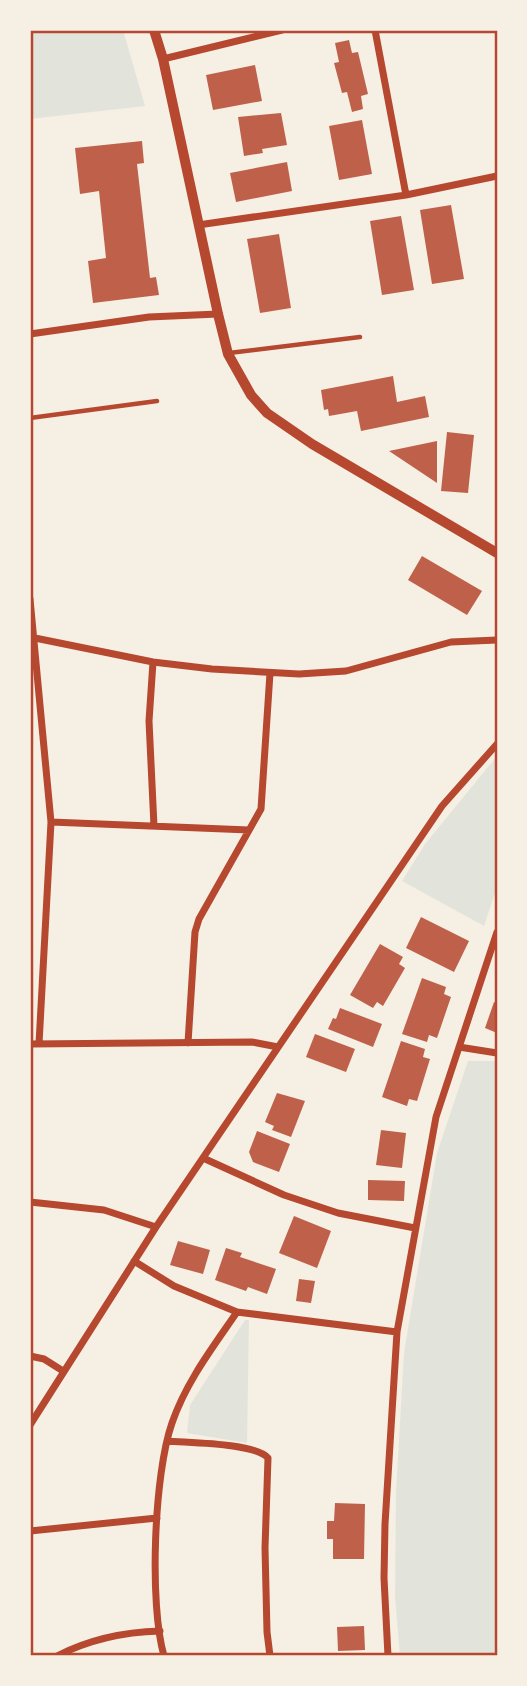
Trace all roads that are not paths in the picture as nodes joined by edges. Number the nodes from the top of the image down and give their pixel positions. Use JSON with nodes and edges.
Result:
{"nodes":[{"id":1,"x":154,"y":30,"type":"edge"},
{"id":2,"x":282,"y":30,"type":"edge"},
{"id":3,"x":374,"y":30,"type":"edge"},
{"id":4,"x":163,"y":59,"type":"junction"},
{"id":5,"x":497,"y":176,"type":"edge"},
{"id":6,"x":406,"y":195,"type":"junction"},
{"id":7,"x":197,"y":225,"type":"junction"},
{"id":8,"x":218,"y":314,"type":"junction"},
{"id":9,"x":30,"y":334,"type":"edge"},
{"id":10,"x":360,"y":337,"type":"dead end"},
{"id":11,"x":228,"y":354,"type":"junction"},
{"id":12,"x":157,"y":401,"type":"dead end"},
{"id":13,"x":30,"y":418,"type":"edge"},
{"id":14,"x":497,"y":553,"type":"edge"},
{"id":15,"x":30,"y":598,"type":"edge"},
{"id":16,"x":33,"y":638,"type":"edge"},
{"id":17,"x":497,"y":640,"type":"edge"},
{"id":18,"x":153,"y":662,"type":"junction"},
{"id":19,"x":270,"y":673,"type":"junction"},
{"id":20,"x":497,"y":744,"type":"edge"},
{"id":21,"x":51,"y":822,"type":"junction"},
{"id":22,"x":154,"y":826,"type":"junction"},
{"id":23,"x":249,"y":830,"type":"junction"},
{"id":24,"x":497,"y":932,"type":"edge"},
{"id":25,"x":188,"y":1043,"type":"junction"},
{"id":26,"x":30,"y":1044,"type":"edge"},
{"id":27,"x":39,"y":1044,"type":"junction"},
{"id":28,"x":278,"y":1047,"type":"junction"},
{"id":29,"x":459,"y":1047,"type":"junction"},
{"id":30,"x":497,"y":1053,"type":"edge"},
{"id":31,"x":203,"y":1158,"type":"junction"},
{"id":32,"x":30,"y":1202,"type":"edge"},
{"id":33,"x":156,"y":1227,"type":"junction"},
{"id":34,"x":415,"y":1228,"type":"junction"},
{"id":35,"x":134,"y":1261,"type":"junction"},
{"id":36,"x":237,"y":1312,"type":"junction"},
{"id":37,"x":397,"y":1332,"type":"junction"},
{"id":38,"x":30,"y":1356,"type":"edge"},
{"id":39,"x":63,"y":1371,"type":"junction"},
{"id":40,"x":30,"y":1425,"type":"edge"},
{"id":41,"x":167,"y":1441,"type":"junction"},
{"id":42,"x":157,"y":1518,"type":"junction"},
{"id":43,"x":30,"y":1531,"type":"edge"},
{"id":44,"x":160,"y":1631,"type":"junction"},
{"id":45,"x":57,"y":1656,"type":"edge"},
{"id":46,"x":164,"y":1656,"type":"edge"},
{"id":47,"x":270,"y":1656,"type":"edge"},
{"id":48,"x":388,"y":1656,"type":"edge"}],
"edges":[{"from":1,"to":4,"type":"street"},
{"from":2,"to":4,"type":"street"},
{"from":3,"to":6,"type":"street"},
{"from":4,"to":7,"type":"street"},
{"from":5,"to":6,"type":"street"},
{"from":6,"to":7,"type":"street"},
{"from":7,"to":8,"type":"street"},
{"from":8,"to":9,"type":"street"},
{"from":8,"to":11,"type":"street"},
{"from":10,"to":11,"type":"lane"},
{"from":11,"to":14,"type":"street"},
{"from":12,"to":13,"type":"lane"},
{"from":15,"to":16,"type":"street"},
{"from":16,"to":18,"type":"street"},
{"from":16,"to":21,"type":"street"},
{"from":17,"to":19,"type":"street"},
{"from":18,"to":19,"type":"street"},
{"from":18,"to":22,"type":"street"},
{"from":19,"to":23,"type":"street"},
{"from":20,"to":28,"type":"street"},
{"from":21,"to":22,"type":"street"},
{"from":21,"to":27,"type":"street"},
{"from":22,"to":23,"type":"street"},
{"from":23,"to":25,"type":"street"},
{"from":24,"to":29,"type":"street"},
{"from":25,"to":27,"type":"street"},
{"from":25,"to":28,"type":"street"},
{"from":26,"to":27,"type":"street"},
{"from":28,"to":31,"type":"street"},
{"from":29,"to":30,"type":"street"},
{"from":29,"to":34,"type":"street"},
{"from":31,"to":33,"type":"street"},
{"from":31,"to":34,"type":"street"},
{"from":32,"to":33,"type":"street"},
{"from":33,"to":35,"type":"street"},
{"from":34,"to":37,"type":"street"},
{"from":35,"to":36,"type":"street"},
{"from":35,"to":39,"type":"street"},
{"from":36,"to":37,"type":"street"},
{"from":36,"to":41,"type":"street"},
{"from":37,"to":48,"type":"street"},
{"from":38,"to":39,"type":"street"},
{"from":39,"to":40,"type":"street"},
{"from":41,"to":42,"type":"street"},
{"from":41,"to":47,"type":"street"},
{"from":42,"to":43,"type":"street"},
{"from":42,"to":44,"type":"street"},
{"from":44,"to":45,"type":"street"},
{"from":44,"to":46,"type":"street"}]}
